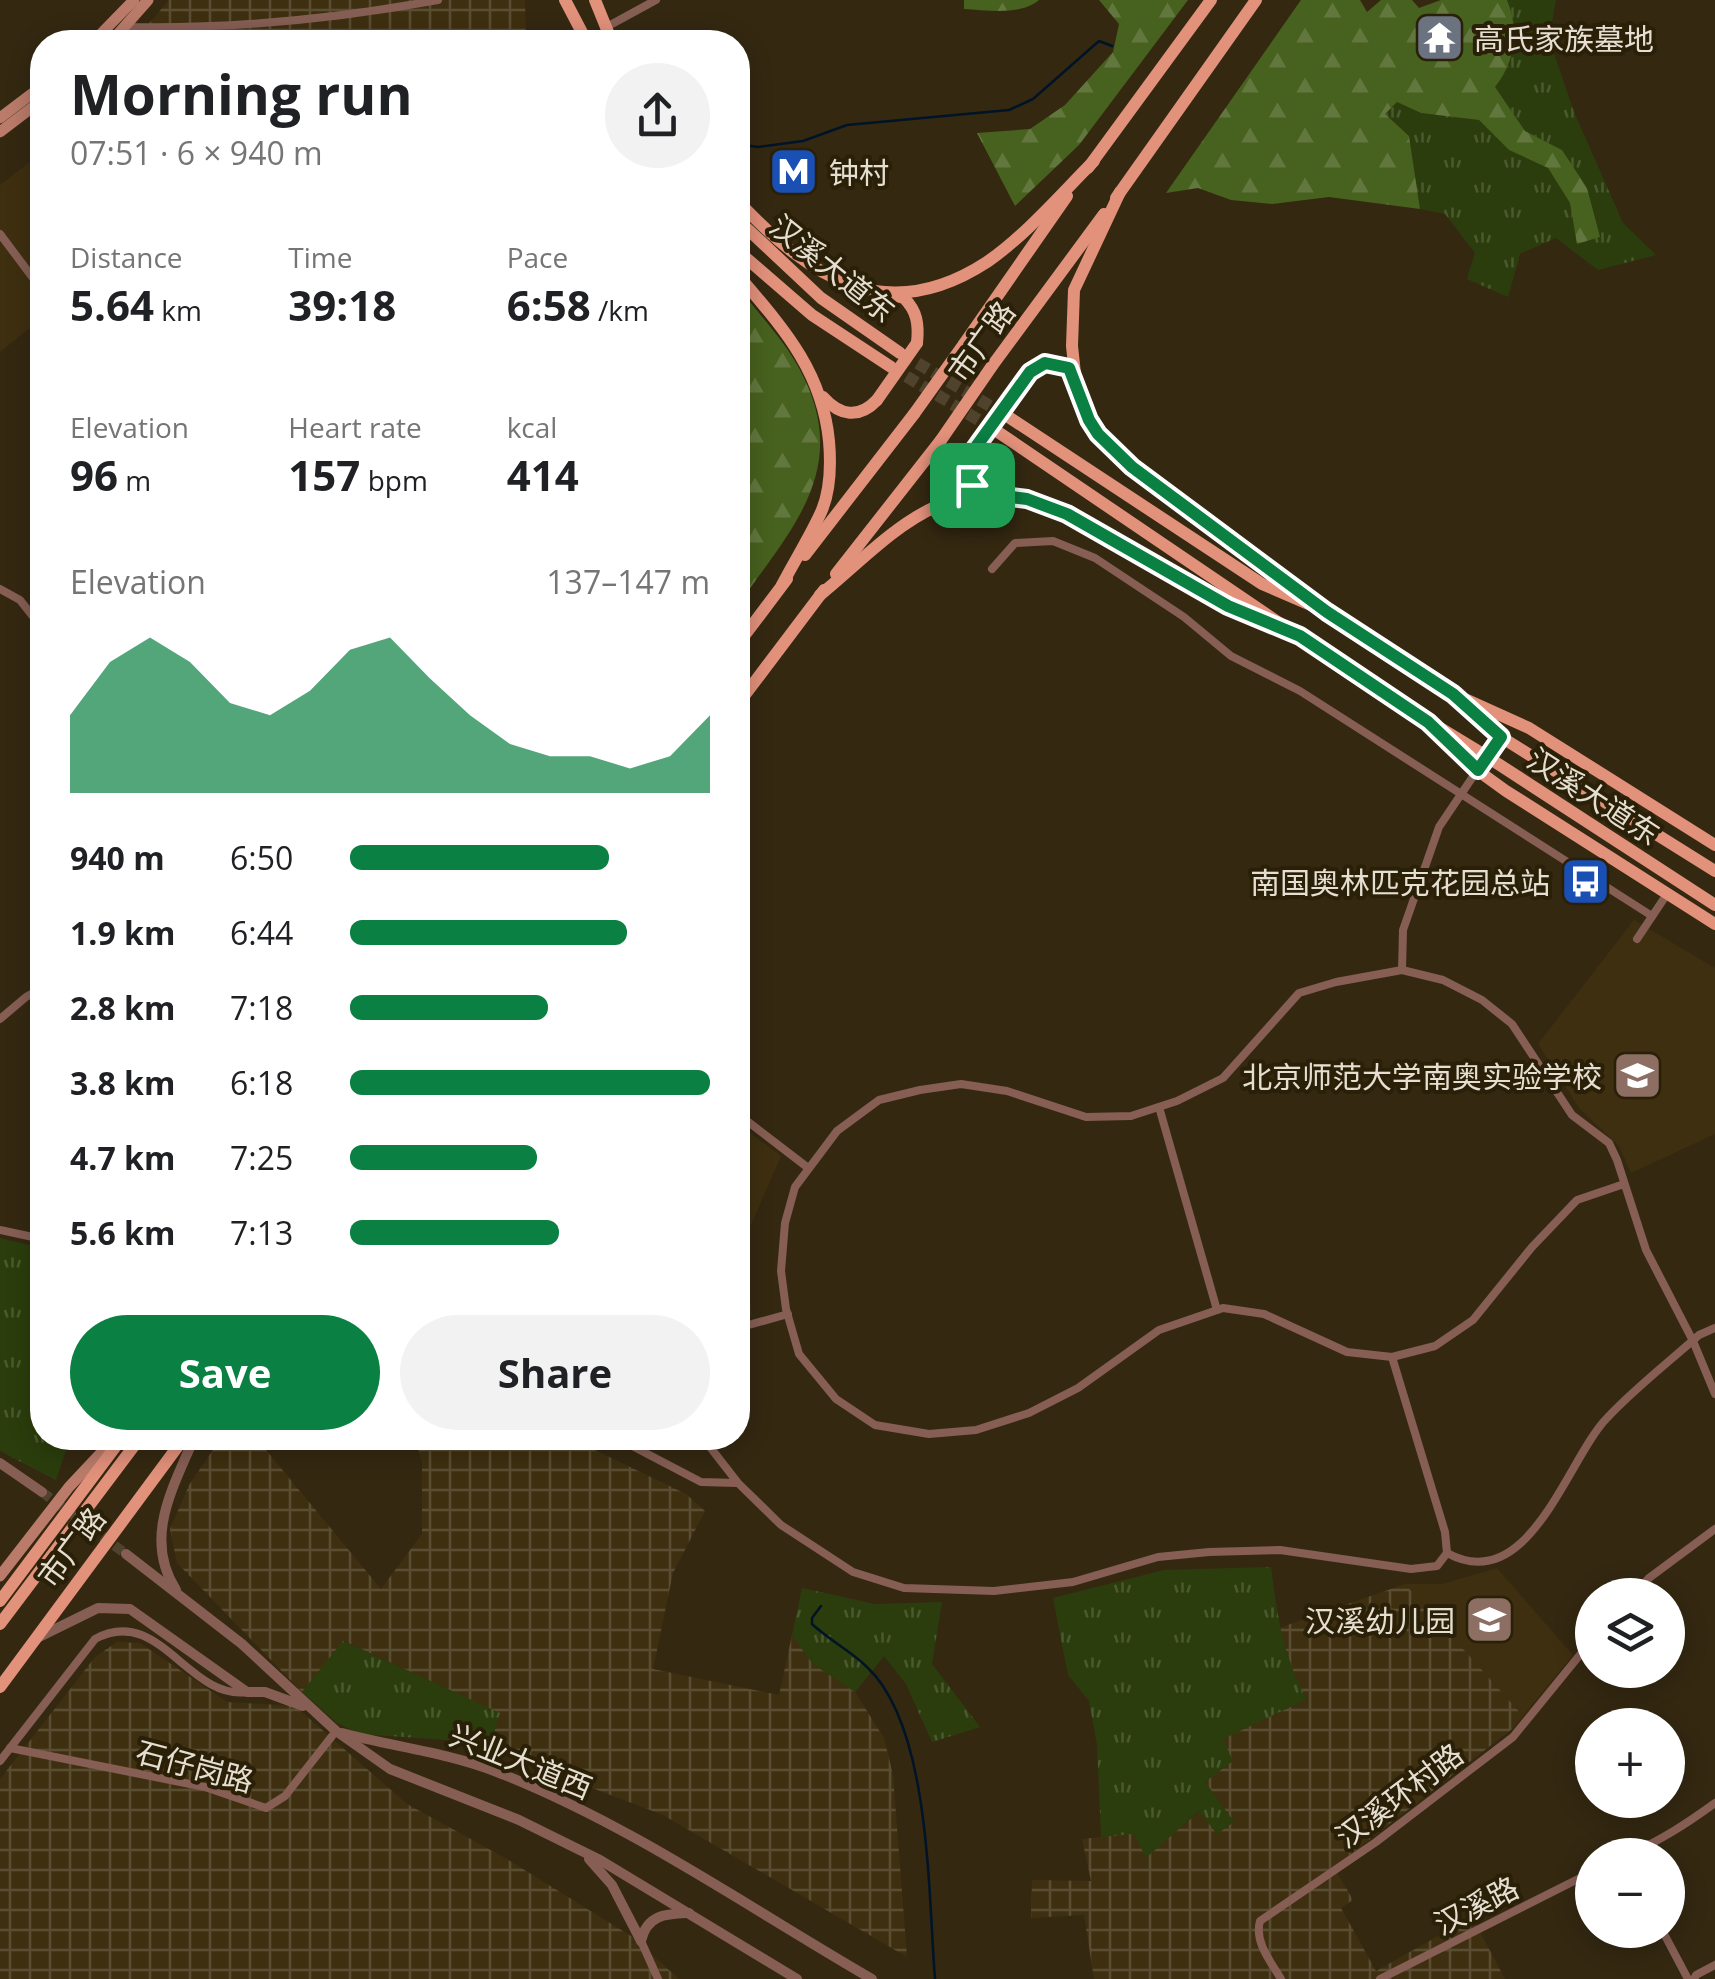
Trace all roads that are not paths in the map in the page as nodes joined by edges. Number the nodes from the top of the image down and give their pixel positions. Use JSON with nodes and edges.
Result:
{"nodes":[{"id":1,"x":134,"y":0,"type":"edge"},
{"id":2,"x":148,"y":0,"type":"edge"},
{"id":3,"x":438,"y":0,"type":"edge"},
{"id":4,"x":565,"y":0,"type":"edge"},
{"id":5,"x":574,"y":0,"type":"edge"},
{"id":6,"x":595,"y":0,"type":"edge"},
{"id":7,"x":606,"y":0,"type":"edge"},
{"id":8,"x":656,"y":0,"type":"edge"},
{"id":9,"x":1210,"y":0,"type":"edge"},
{"id":10,"x":1256,"y":0,"type":"edge"},
{"id":11,"x":612,"y":24,"type":"junction"},
{"id":12,"x":126,"y":27,"type":"junction"},
{"id":13,"x":105,"y":30,"type":"edge"},
{"id":14,"x":123,"y":30,"type":"edge"},
{"id":15,"x":581,"y":30,"type":"edge"},
{"id":16,"x":584,"y":30,"type":"edge"},
{"id":17,"x":609,"y":30,"type":"edge"},
{"id":18,"x":613,"y":30,"type":"edge"},
{"id":19,"x":30,"y":95,"type":"edge"},
{"id":20,"x":30,"y":109,"type":"edge"},
{"id":21,"x":0,"y":118,"type":"edge"},
{"id":22,"x":0,"y":132,"type":"edge"},
{"id":23,"x":1094,"y":161,"type":"junction"},
{"id":24,"x":1120,"y":192,"type":"junction"},
{"id":25,"x":750,"y":213,"type":"edge"},
{"id":26,"x":750,"y":231,"type":"edge"},
{"id":27,"x":0,"y":234,"type":"edge"},
{"id":28,"x":750,"y":261,"type":"edge"},
{"id":29,"x":30,"y":274,"type":"edge"},
{"id":30,"x":750,"y":289,"type":"edge"},
{"id":31,"x":885,"y":293,"type":"junction"},
{"id":32,"x":900,"y":353,"type":"tunnel mouth"},
{"id":33,"x":891,"y":367,"type":"tunnel mouth"},
{"id":34,"x":1076,"y":382,"type":"junction"},
{"id":35,"x":821,"y":396,"type":"junction"},
{"id":36,"x":1008,"y":416,"type":"tunnel mouth"},
{"id":37,"x":996,"y":430,"type":"tunnel mouth"},
{"id":38,"x":986,"y":494,"type":"junction"},
{"id":39,"x":992,"y":569,"type":"dead end"},
{"id":40,"x":782,"y":585,"type":"junction"},
{"id":41,"x":0,"y":589,"type":"edge"},
{"id":42,"x":820,"y":594,"type":"junction"},
{"id":43,"x":1327,"y":612,"type":"junction"},
{"id":44,"x":30,"y":613,"type":"edge"},
{"id":45,"x":750,"y":628,"type":"edge"},
{"id":46,"x":1300,"y":636,"type":"junction"},
{"id":47,"x":750,"y":688,"type":"edge"},
{"id":48,"x":1453,"y":694,"type":"junction"},
{"id":49,"x":1428,"y":722,"type":"junction"},
{"id":50,"x":1501,"y":737,"type":"junction"},
{"id":51,"x":1486,"y":756,"type":"junction"},
{"id":52,"x":1478,"y":770,"type":"junction"},
{"id":53,"x":1584,"y":790,"type":"junction"},
{"id":54,"x":1460,"y":793,"type":"junction"},
{"id":55,"x":1570,"y":810,"type":"junction"},
{"id":56,"x":1715,"y":845,"type":"edge"},
{"id":57,"x":1715,"y":869,"type":"edge"},
{"id":58,"x":1667,"y":894,"type":"junction"},
{"id":59,"x":1715,"y":905,"type":"edge"},
{"id":60,"x":1652,"y":916,"type":"junction"},
{"id":61,"x":1715,"y":924,"type":"edge"},
{"id":62,"x":1636,"y":939,"type":"dead end"},
{"id":63,"x":1402,"y":970,"type":"junction"},
{"id":64,"x":30,"y":995,"type":"edge"},
{"id":65,"x":0,"y":1020,"type":"edge"},
{"id":66,"x":1159,"y":1108,"type":"junction"},
{"id":67,"x":750,"y":1123,"type":"edge"},
{"id":68,"x":807,"y":1168,"type":"junction"},
{"id":69,"x":1624,"y":1184,"type":"junction"},
{"id":70,"x":0,"y":1230,"type":"edge"},
{"id":71,"x":30,"y":1236,"type":"edge"},
{"id":72,"x":1217,"y":1310,"type":"junction"},
{"id":73,"x":788,"y":1314,"type":"junction"},
{"id":74,"x":750,"y":1325,"type":"edge"},
{"id":75,"x":1715,"y":1328,"type":"edge"},
{"id":76,"x":1693,"y":1341,"type":"junction"},
{"id":77,"x":1392,"y":1357,"type":"junction"},
{"id":78,"x":1715,"y":1394,"type":"edge"},
{"id":79,"x":107,"y":1450,"type":"edge"},
{"id":80,"x":110,"y":1450,"type":"edge"},
{"id":81,"x":131,"y":1450,"type":"edge"},
{"id":82,"x":175,"y":1450,"type":"edge"},
{"id":83,"x":189,"y":1450,"type":"edge"},
{"id":84,"x":641,"y":1450,"type":"edge"},
{"id":85,"x":712,"y":1450,"type":"edge"},
{"id":86,"x":0,"y":1463,"type":"edge"},
{"id":87,"x":738,"y":1484,"type":"junction"},
{"id":88,"x":42,"y":1492,"type":"tunnel mouth"},
{"id":89,"x":1715,"y":1529,"type":"edge"},
{"id":90,"x":1447,"y":1553,"type":"junction"},
{"id":91,"x":126,"y":1554,"type":"tunnel mouth"},
{"id":92,"x":0,"y":1576,"type":"edge"},
{"id":93,"x":1650,"y":1578,"type":"edge"},
{"id":94,"x":182,"y":1600,"type":"junction"},
{"id":95,"x":0,"y":1601,"type":"edge"},
{"id":96,"x":0,"y":1624,"type":"edge"},
{"id":97,"x":32,"y":1641,"type":"junction"},
{"id":98,"x":1575,"y":1661,"type":"edge"},
{"id":99,"x":0,"y":1687,"type":"edge"},
{"id":100,"x":247,"y":1692,"type":"junction"},
{"id":101,"x":312,"y":1711,"type":"junction"},
{"id":102,"x":336,"y":1732,"type":"junction"},
{"id":103,"x":10,"y":1748,"type":"junction"},
{"id":104,"x":0,"y":1761,"type":"edge"},
{"id":105,"x":1715,"y":1802,"type":"edge"},
{"id":106,"x":1665,"y":1838,"type":"edge"},
{"id":107,"x":568,"y":1844,"type":"junction"},
{"id":108,"x":1575,"y":1881,"type":"edge"},
{"id":109,"x":691,"y":1913,"type":"junction"},
{"id":110,"x":641,"y":1942,"type":"junction"},
{"id":111,"x":1673,"y":1948,"type":"edge"},
{"id":112,"x":1715,"y":1964,"type":"edge"},
{"id":113,"x":658,"y":1979,"type":"edge"},
{"id":114,"x":798,"y":1979,"type":"edge"},
{"id":115,"x":872,"y":1979,"type":"edge"},
{"id":116,"x":1281,"y":1979,"type":"edge"},
{"id":117,"x":1380,"y":1979,"type":"edge"},
{"id":118,"x":1691,"y":1979,"type":"edge"}],
"edges":[{"from":1,"to":13,"type":"main road"},
{"from":2,"to":12,"type":"main road"},
{"from":3,"to":12,"type":"street"},
{"from":4,"to":15,"type":"main road"},
{"from":5,"to":16,"type":"main road"},
{"from":6,"to":17,"type":"main road"},
{"from":7,"to":11,"type":"main road"},
{"from":8,"to":11,"type":"street"},
{"from":9,"to":23,"type":"main road","name":"市广路"},
{"from":10,"to":24,"type":"main road","name":"市广路"},
{"from":11,"to":18,"type":"main road"},
{"from":12,"to":14,"type":"main road"},
{"from":19,"to":21,"type":"main road"},
{"from":20,"to":22,"type":"main road"},
{"from":23,"to":31,"type":"main road"},
{"from":23,"to":40,"type":"main road","name":"市广路","bridge":true},
{"from":24,"to":34,"type":"main road"},
{"from":24,"to":42,"type":"main road","name":"市广路","bridge":true},
{"from":25,"to":31,"type":"main road"},
{"from":26,"to":32,"type":"main road","name":"汉溪大道东"},
{"from":27,"to":29,"type":"street"},
{"from":28,"to":33,"type":"main road","name":"汉溪大道东"},
{"from":30,"to":35,"type":"main road"},
{"from":31,"to":35,"type":"main road","bridge":true},
{"from":34,"to":38,"type":"main road","bridge":true},
{"from":34,"to":43,"type":"main road"},
{"from":35,"to":40,"type":"main road"},
{"from":36,"to":43,"type":"main road","name":"汉溪大道东"},
{"from":37,"to":46,"type":"main road","name":"汉溪大道东"},
{"from":38,"to":42,"type":"main road"},
{"from":38,"to":46,"type":"main road"},
{"from":39,"to":54,"type":"street"},
{"from":40,"to":45,"type":"main road","name":"市广路"},
{"from":41,"to":44,"type":"street"},
{"from":42,"to":47,"type":"main road","name":"市广路"},
{"from":43,"to":48,"type":"main road","name":"汉溪大道东"},
{"from":46,"to":49,"type":"main road","name":"汉溪大道东"},
{"from":48,"to":50,"type":"main road","name":"汉溪大道东"},
{"from":48,"to":56,"type":"main road"},
{"from":49,"to":51,"type":"main road","name":"汉溪大道东"},
{"from":49,"to":52,"type":"main road"},
{"from":50,"to":51,"type":"street"},
{"from":50,"to":53,"type":"main road","name":"汉溪大道东"},
{"from":51,"to":52,"type":"street"},
{"from":51,"to":55,"type":"main road","name":"汉溪大道东"},
{"from":52,"to":54,"type":"street"},
{"from":52,"to":58,"type":"main road"},
{"from":53,"to":55,"type":"main road"},
{"from":53,"to":57,"type":"main road","name":"汉溪大道东"},
{"from":54,"to":60,"type":"street"},
{"from":54,"to":63,"type":"street"},
{"from":55,"to":59,"type":"main road","name":"汉溪大道东"},
{"from":58,"to":60,"type":"street"},
{"from":58,"to":61,"type":"main road"},
{"from":60,"to":62,"type":"street"},
{"from":63,"to":66,"type":"street"},
{"from":63,"to":69,"type":"street"},
{"from":64,"to":65,"type":"street"},
{"from":66,"to":68,"type":"street"},
{"from":66,"to":72,"type":"street"},
{"from":67,"to":68,"type":"street"},
{"from":68,"to":73,"type":"street"},
{"from":69,"to":76,"type":"street"},
{"from":69,"to":77,"type":"street"},
{"from":70,"to":71,"type":"street"},
{"from":72,"to":73,"type":"street"},
{"from":72,"to":77,"type":"street"},
{"from":73,"to":74,"type":"street"},
{"from":75,"to":76,"type":"street"},
{"from":76,"to":78,"type":"street"},
{"from":76,"to":90,"type":"street"},
{"from":77,"to":90,"type":"street"},
{"from":79,"to":92,"type":"main road"},
{"from":80,"to":95,"type":"main road"},
{"from":81,"to":96,"type":"main road","name":"市广路"},
{"from":82,"to":97,"type":"main road","name":"市广路"},
{"from":83,"to":94,"type":"street"},
{"from":84,"to":87,"type":"street"},
{"from":85,"to":87,"type":"street"},
{"from":86,"to":88,"type":"street"},
{"from":87,"to":90,"type":"street"},
{"from":89,"to":93,"type":"street"},
{"from":91,"to":94,"type":"street"},
{"from":94,"to":101,"type":"street"},
{"from":97,"to":99,"type":"main road","name":"市广路"},
{"from":97,"to":100,"type":"street"},
{"from":98,"to":116,"type":"street","name":"汉溪环村路"},
{"from":100,"to":101,"type":"street"},
{"from":100,"to":103,"type":"street"},
{"from":101,"to":102,"type":"street"},
{"from":102,"to":103,"type":"street","name":"石仔岗路"},
{"from":102,"to":107,"type":"street","name":"兴业大道西"},
{"from":102,"to":115,"type":"street","name":"兴业大道西"},
{"from":103,"to":104,"type":"street"},
{"from":105,"to":106,"type":"street"},
{"from":107,"to":109,"type":"street","name":"兴业大道西"},
{"from":107,"to":110,"type":"street"},
{"from":108,"to":117,"type":"street","name":"汉溪路"},
{"from":109,"to":110,"type":"street"},
{"from":109,"to":114,"type":"street","name":"兴业大道西"},
{"from":110,"to":113,"type":"street"},
{"from":111,"to":118,"type":"street"},
{"from":112,"to":118,"type":"street"}]}
